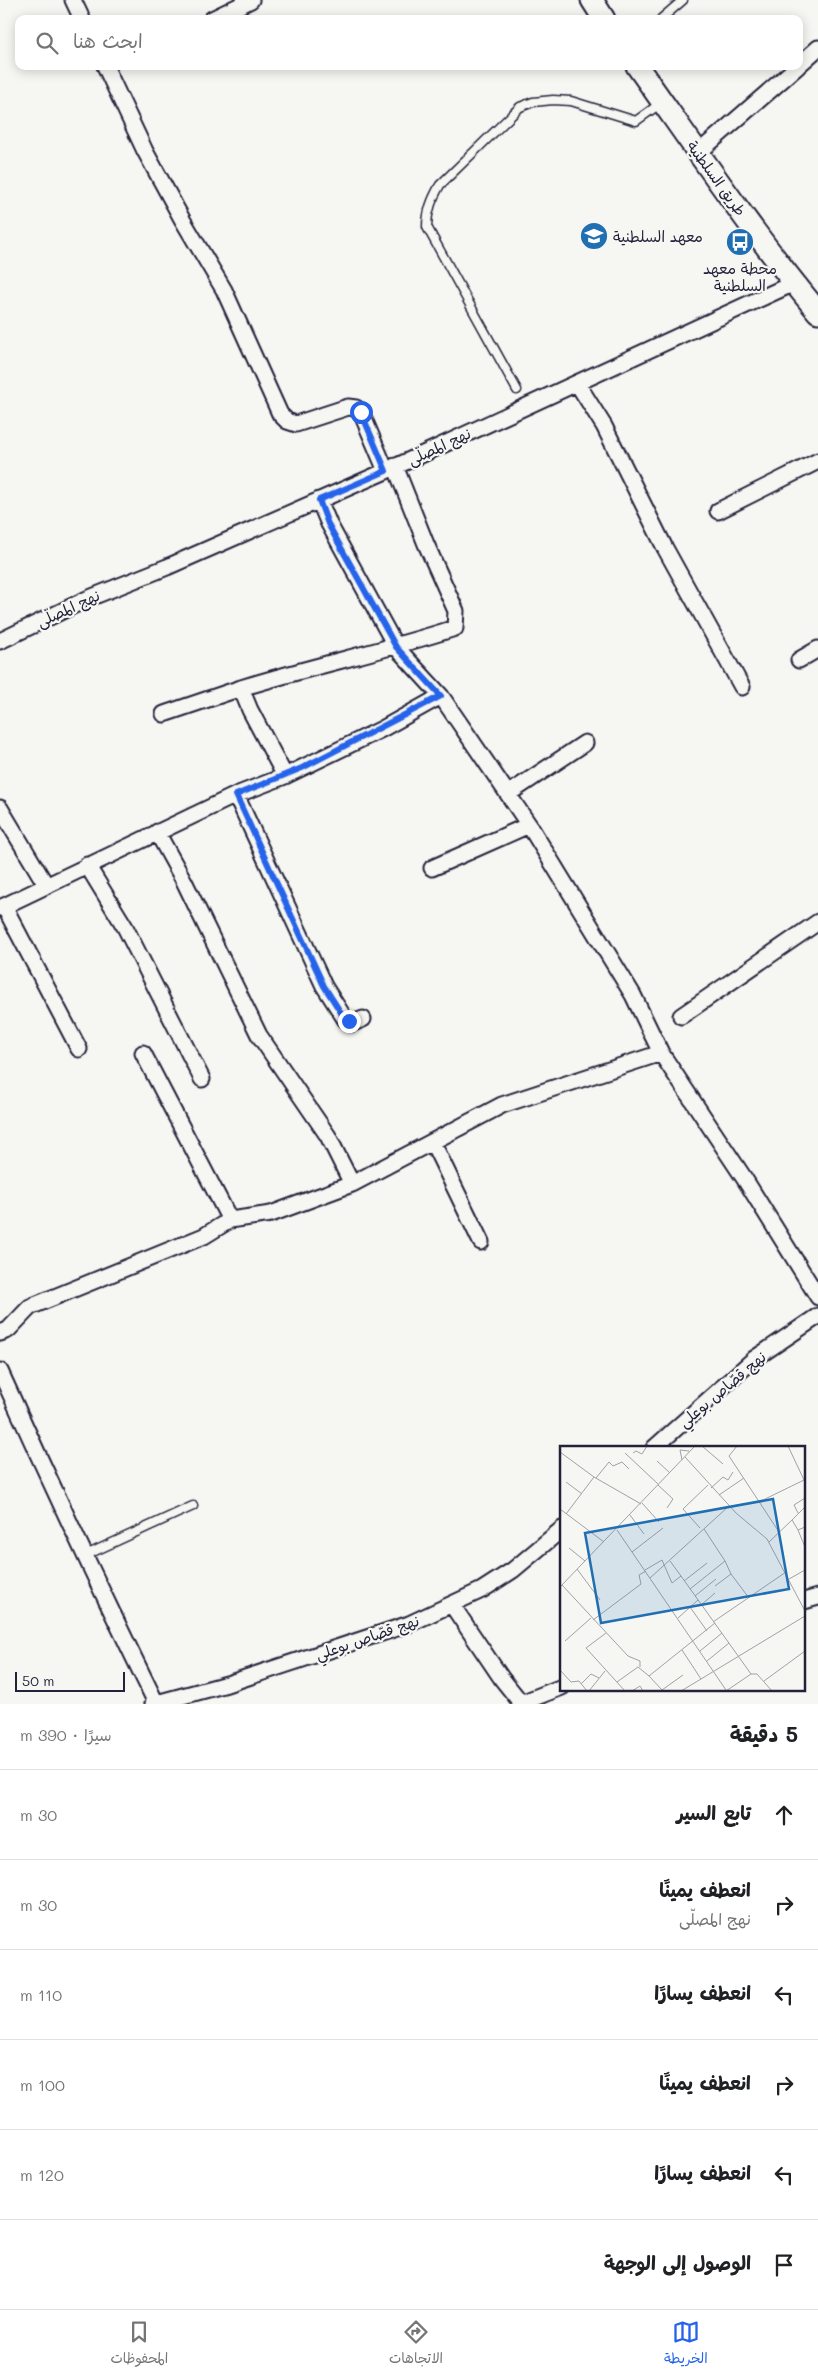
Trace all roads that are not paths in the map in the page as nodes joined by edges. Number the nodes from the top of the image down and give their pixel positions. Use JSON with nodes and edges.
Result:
{"nodes":[{"id":1,"x":73,"y":0,"type":"edge"},
{"id":2,"x":251,"y":0,"type":"edge"},
{"id":3,"x":592,"y":0,"type":"edge"},
{"id":4,"x":683,"y":0,"type":"edge"},
{"id":5,"x":80,"y":15,"type":"edge"},
{"id":6,"x":220,"y":15,"type":"edge"},
{"id":7,"x":601,"y":15,"type":"edge"},
{"id":8,"x":666,"y":15,"type":"edge"},
{"id":9,"x":818,"y":48,"type":"edge"},
{"id":10,"x":803,"y":62,"type":"edge"},
{"id":11,"x":107,"y":70,"type":"edge"},
{"id":12,"x":641,"y":70,"type":"edge"},
{"id":13,"x":794,"y":70,"type":"edge"},
{"id":14,"x":662,"y":102,"type":"junction"},
{"id":15,"x":698,"y":153,"type":"junction"},
{"id":16,"x":794,"y":283,"type":"junction"},
{"id":17,"x":818,"y":312,"type":"edge"},
{"id":18,"x":577,"y":383,"type":"junction"},
{"id":19,"x":517,"y":390,"type":"dead end"},
{"id":20,"x":818,"y":461,"type":"edge"},
{"id":21,"x":390,"y":469,"type":"junction"},
{"id":22,"x":319,"y":500,"type":"junction"},
{"id":23,"x":718,"y":511,"type":"dead end"},
{"id":24,"x":0,"y":641,"type":"edge"},
{"id":25,"x":396,"y":647,"type":"junction"},
{"id":26,"x":818,"y":649,"type":"edge"},
{"id":27,"x":799,"y":660,"type":"dead end"},
{"id":28,"x":742,"y":686,"type":"dead end"},
{"id":29,"x":242,"y":688,"type":"junction"},
{"id":30,"x":441,"y":696,"type":"junction"},
{"id":31,"x":164,"y":714,"type":"dead end"},
{"id":32,"x":584,"y":743,"type":"dead end"},
{"id":33,"x":286,"y":776,"type":"junction"},
{"id":34,"x":508,"y":794,"type":"junction"},
{"id":35,"x":236,"y":795,"type":"junction"},
{"id":36,"x":0,"y":808,"type":"edge"},
{"id":37,"x":529,"y":824,"type":"junction"},
{"id":38,"x":157,"y":832,"type":"junction"},
{"id":39,"x":88,"y":865,"type":"junction"},
{"id":40,"x":432,"y":868,"type":"dead end"},
{"id":41,"x":46,"y":885,"type":"junction"},
{"id":42,"x":2,"y":907,"type":"edge"},
{"id":43,"x":818,"y":922,"type":"edge"},
{"id":44,"x":681,"y":1016,"type":"dead end"},
{"id":45,"x":363,"y":1019,"type":"dead end"},
{"id":46,"x":80,"y":1049,"type":"dead end"},
{"id":47,"x":143,"y":1053,"type":"dead end"},
{"id":48,"x":661,"y":1053,"type":"junction"},
{"id":49,"x":202,"y":1080,"type":"dead end"},
{"id":50,"x":433,"y":1143,"type":"junction"},
{"id":51,"x":352,"y":1184,"type":"junction"},
{"id":52,"x":230,"y":1220,"type":"junction"},
{"id":53,"x":481,"y":1242,"type":"dead end"},
{"id":54,"x":818,"y":1297,"type":"edge"},
{"id":55,"x":818,"y":1316,"type":"edge"},
{"id":56,"x":0,"y":1333,"type":"edge"},
{"id":57,"x":0,"y":1370,"type":"edge"},
{"id":58,"x":656,"y":1446,"type":"edge"},
{"id":59,"x":193,"y":1506,"type":"dead end"},
{"id":60,"x":560,"y":1532,"type":"edge"},
{"id":61,"x":86,"y":1555,"type":"junction"},
{"id":62,"x":452,"y":1605,"type":"junction"},
{"id":63,"x":560,"y":1688,"type":"edge"},
{"id":64,"x":154,"y":1703,"type":"edge"},
{"id":65,"x":522,"y":1704,"type":"edge"}],
"edges":[{"from":1,"to":5,"type":"street"},
{"from":2,"to":6,"type":"street"},
{"from":3,"to":7,"type":"main road"},
{"from":4,"to":8,"type":"lane"},
{"from":9,"to":10,"type":"street"},
{"from":11,"to":21,"type":"street"},
{"from":12,"to":14,"type":"main road","name":"طريق السلطنية"},
{"from":13,"to":15,"type":"street"},
{"from":14,"to":15,"type":"main road","name":"طريق السلطنية"},
{"from":14,"to":19,"type":"lane"},
{"from":15,"to":16,"type":"main road","name":"طريق السلطنية"},
{"from":16,"to":17,"type":"main road","name":"طريق السلطنية"},
{"from":16,"to":18,"type":"street","name":"نهج المصلّى"},
{"from":18,"to":21,"type":"street","name":"نهج المصلّى"},
{"from":18,"to":28,"type":"street"},
{"from":20,"to":23,"type":"street"},
{"from":21,"to":22,"type":"street","name":"نهج المصلّى"},
{"from":21,"to":25,"type":"street"},
{"from":22,"to":24,"type":"street","name":"نهج المصلّى"},
{"from":22,"to":25,"type":"street"},
{"from":25,"to":29,"type":"street"},
{"from":25,"to":30,"type":"street"},
{"from":26,"to":27,"type":"street"},
{"from":29,"to":31,"type":"street"},
{"from":29,"to":33,"type":"street"},
{"from":30,"to":33,"type":"street"},
{"from":30,"to":34,"type":"street"},
{"from":32,"to":34,"type":"street"},
{"from":33,"to":35,"type":"street"},
{"from":34,"to":37,"type":"street"},
{"from":35,"to":38,"type":"street"},
{"from":35,"to":45,"type":"street"},
{"from":36,"to":41,"type":"street"},
{"from":37,"to":40,"type":"street"},
{"from":37,"to":48,"type":"street"},
{"from":38,"to":39,"type":"street"},
{"from":38,"to":51,"type":"street"},
{"from":39,"to":41,"type":"street"},
{"from":39,"to":49,"type":"street"},
{"from":41,"to":42,"type":"street"},
{"from":42,"to":46,"type":"street"},
{"from":43,"to":44,"type":"street"},
{"from":47,"to":52,"type":"street"},
{"from":48,"to":50,"type":"street"},
{"from":48,"to":54,"type":"street"},
{"from":50,"to":51,"type":"street"},
{"from":50,"to":53,"type":"street"},
{"from":51,"to":52,"type":"street"},
{"from":52,"to":56,"type":"street"},
{"from":55,"to":58,"type":"street","name":"نهج قصّاص بوعلي"},
{"from":57,"to":61,"type":"street"},
{"from":59,"to":61,"type":"lane"},
{"from":60,"to":62,"type":"street","name":"نهج قصّاص بوعلي"},
{"from":61,"to":64,"type":"street"},
{"from":62,"to":64,"type":"street","name":"نهج قصّاص بوعلي"},
{"from":62,"to":65,"type":"street"},
{"from":63,"to":65,"type":"street"}]}
